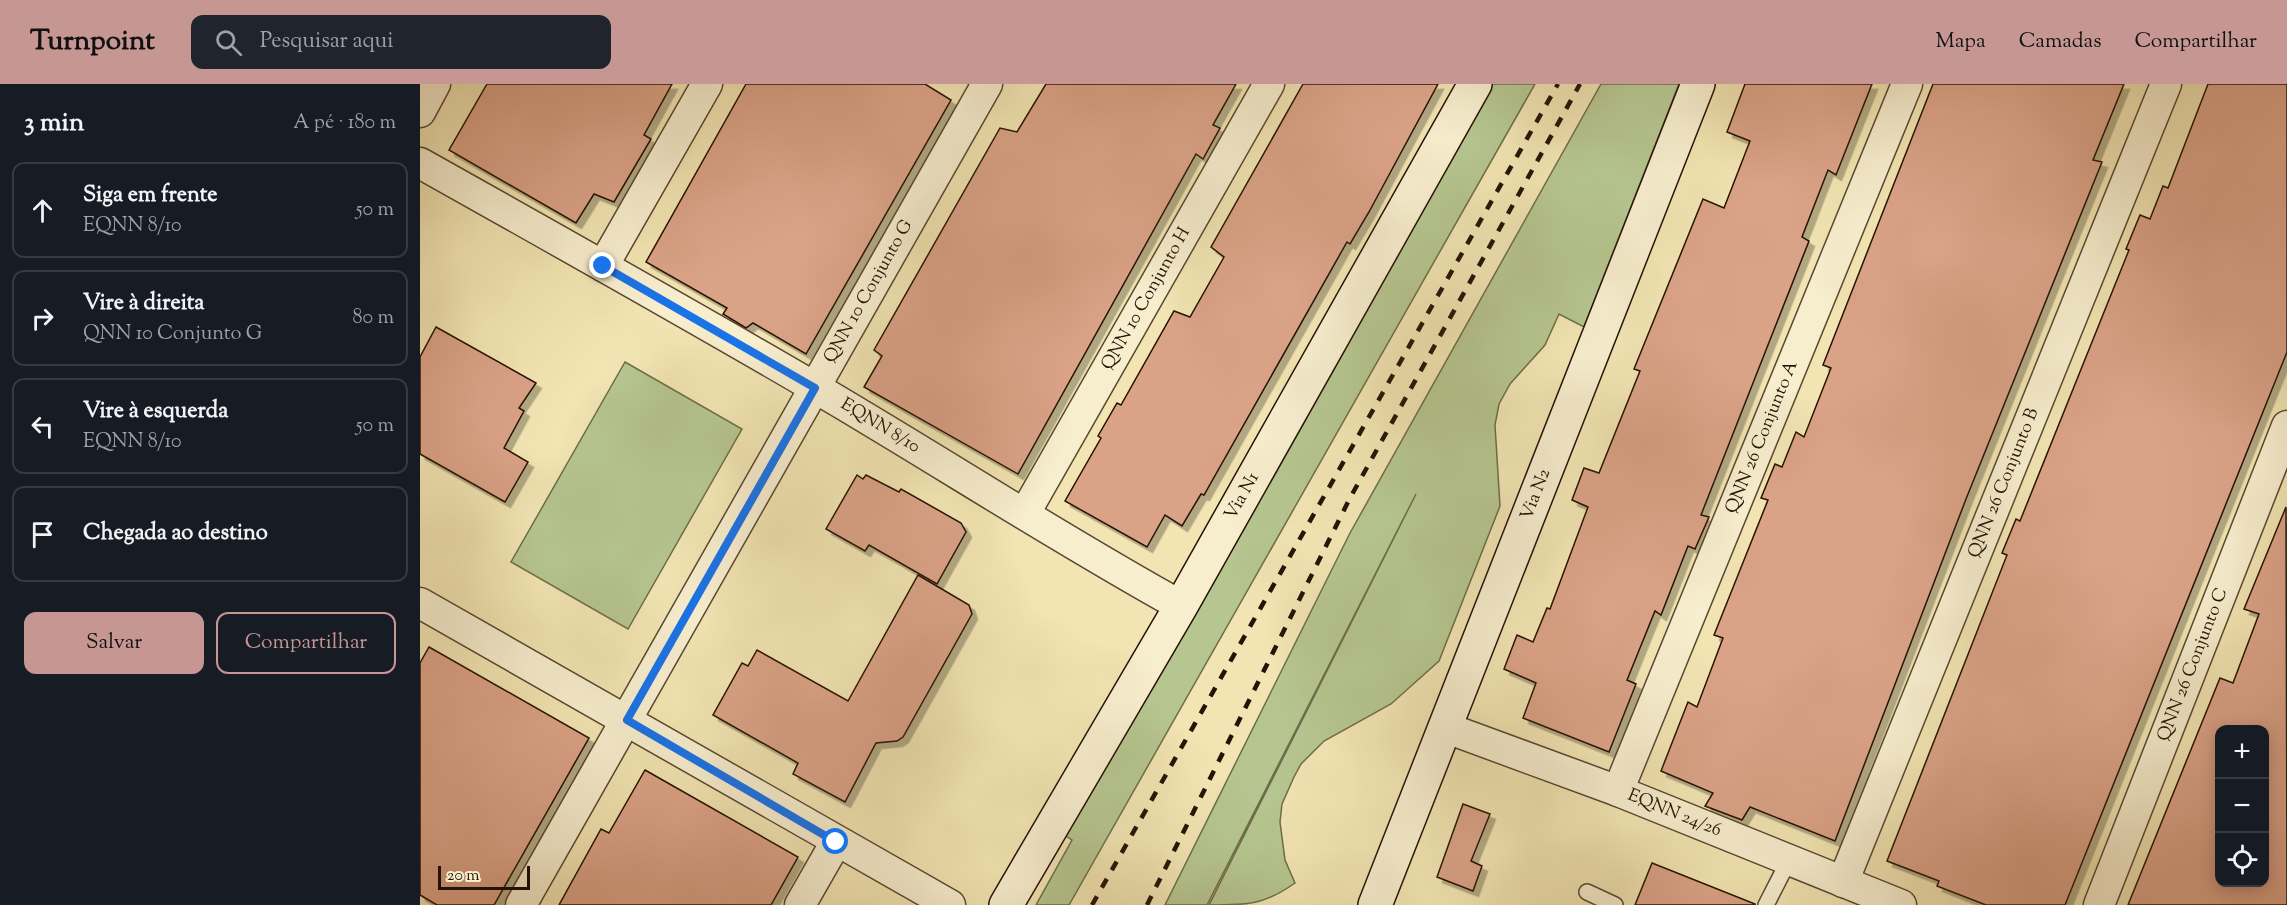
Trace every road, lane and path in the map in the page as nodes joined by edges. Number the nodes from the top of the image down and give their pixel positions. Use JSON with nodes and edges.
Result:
{"nodes":[{"id":1,"x":435,"y":84,"type":"edge"},
{"id":2,"x":706,"y":84,"type":"edge"},
{"id":3,"x":987,"y":84,"type":"edge"},
{"id":4,"x":1269,"y":84,"type":"edge"},
{"id":5,"x":1475,"y":84,"type":"edge"},
{"id":6,"x":1698,"y":84,"type":"edge"},
{"id":7,"x":1907,"y":84,"type":"edge"},
{"id":8,"x":2166,"y":84,"type":"edge"},
{"id":9,"x":420,"y":112,"type":"edge"},
{"id":10,"x":420,"y":163,"type":"edge"},
{"id":11,"x":603,"y":266,"type":"junction"},
{"id":12,"x":815,"y":388,"type":"junction"},
{"id":13,"x":2287,"y":426,"type":"edge"},
{"id":14,"x":1025,"y":513,"type":"junction"},
{"id":15,"x":420,"y":603,"type":"edge"},
{"id":16,"x":1181,"y":606,"type":"junction"},
{"id":17,"x":627,"y":720,"type":"junction"},
{"id":18,"x":1444,"y":727,"type":"junction"},
{"id":19,"x":1618,"y":791,"type":"junction"},
{"id":20,"x":836,"y":842,"type":"junction"},
{"id":21,"x":1789,"y":860,"type":"junction"},
{"id":22,"x":1844,"y":882,"type":"junction"},
{"id":23,"x":1587,"y":892,"type":"dead end"},
{"id":24,"x":521,"y":905,"type":"edge"},
{"id":25,"x":800,"y":905,"type":"edge"},
{"id":26,"x":950,"y":905,"type":"edge"},
{"id":27,"x":1006,"y":905,"type":"edge"},
{"id":28,"x":1375,"y":905,"type":"edge"},
{"id":29,"x":1615,"y":905,"type":"edge"},
{"id":30,"x":1767,"y":905,"type":"edge"},
{"id":31,"x":1901,"y":905,"type":"edge"},
{"id":32,"x":2099,"y":905,"type":"edge"}],
"edges":[{"from":1,"to":9,"type":"street"},
{"from":2,"to":11,"type":"street"},
{"from":3,"to":12,"type":"street","name":"QNN 10 Conjunto G"},
{"from":4,"to":14,"type":"street","name":"QNN 10 Conjunto H"},
{"from":5,"to":16,"type":"main road","name":"Via N1"},
{"from":6,"to":18,"type":"main road","name":"Via N2"},
{"from":7,"to":19,"type":"street","name":"QNN 26 Conjunto A"},
{"from":8,"to":22,"type":"street","name":"QNN 26 Conjunto B"},
{"from":10,"to":11,"type":"street","name":"EQNN 8/10"},
{"from":11,"to":12,"type":"street","name":"EQNN 8/10"},
{"from":12,"to":14,"type":"street","name":"EQNN 8/10"},
{"from":12,"to":17,"type":"street","name":"QNN 10 Conjunto G"},
{"from":13,"to":32,"type":"street","name":"QNN 26 Conjunto C"},
{"from":14,"to":16,"type":"street","name":"EQNN 8/10"},
{"from":15,"to":17,"type":"street"},
{"from":16,"to":27,"type":"main road","name":"Via N1"},
{"from":17,"to":20,"type":"street"},
{"from":17,"to":24,"type":"street","name":"QNN 10 Conjunto G"},
{"from":18,"to":19,"type":"street","name":"EQNN 24/26"},
{"from":18,"to":28,"type":"main road","name":"Via N2"},
{"from":19,"to":21,"type":"street","name":"EQNN 24/26"},
{"from":20,"to":25,"type":"street"},
{"from":20,"to":26,"type":"street"},
{"from":21,"to":22,"type":"street","name":"EQNN 24/26"},
{"from":21,"to":30,"type":"lane"},
{"from":22,"to":31,"type":"street","name":"EQNN 24/26"},
{"from":23,"to":29,"type":"lane"}]}
